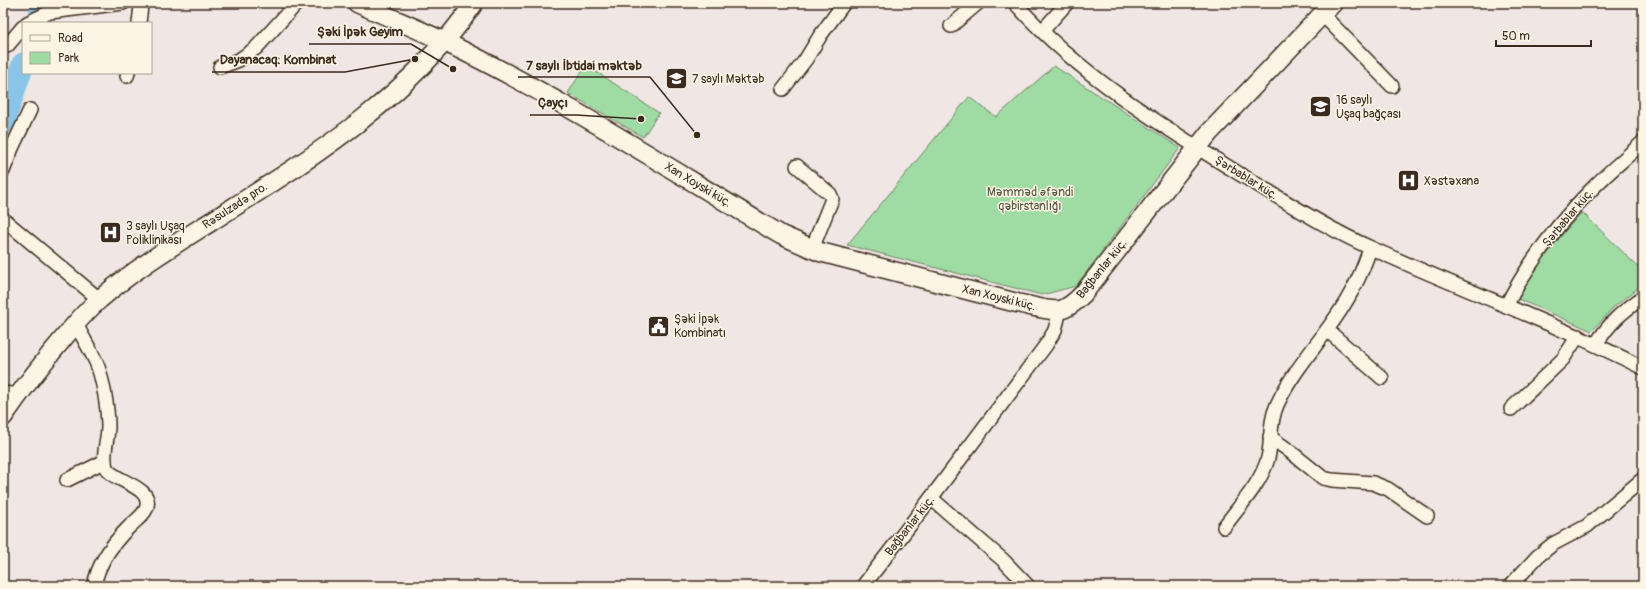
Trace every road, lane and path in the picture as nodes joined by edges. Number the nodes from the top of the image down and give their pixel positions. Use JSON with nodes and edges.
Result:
{"nodes":[{"id":1,"x":124,"y":3,"type":"edge"},
{"id":2,"x":140,"y":3,"type":"edge"},
{"id":3,"x":297,"y":3,"type":"edge"},
{"id":4,"x":356,"y":3,"type":"edge"},
{"id":5,"x":474,"y":3,"type":"edge"},
{"id":6,"x":844,"y":3,"type":"edge"},
{"id":7,"x":978,"y":3,"type":"edge"},
{"id":8,"x":1015,"y":3,"type":"edge"},
{"id":9,"x":1067,"y":3,"type":"edge"},
{"id":10,"x":51,"y":7,"type":"edge"},
{"id":11,"x":1327,"y":9,"type":"edge"},
{"id":12,"x":28,"y":22,"type":"edge"},
{"id":13,"x":139,"y":22,"type":"edge"},
{"id":14,"x":951,"y":26,"type":"dead end"},
{"id":15,"x":22,"y":27,"type":"edge"},
{"id":16,"x":1043,"y":30,"type":"junction"},
{"id":17,"x":445,"y":42,"type":"junction"},
{"id":18,"x":4,"y":48,"type":"edge"},
{"id":19,"x":220,"y":68,"type":"dead end"},
{"id":20,"x":1392,"y":86,"type":"dead end"},
{"id":21,"x":783,"y":89,"type":"dead end"},
{"id":22,"x":30,"y":110,"type":"dead end"},
{"id":23,"x":1643,"y":142,"type":"edge"},
{"id":24,"x":1198,"y":148,"type":"junction"},
{"id":25,"x":797,"y":166,"type":"dead end"},
{"id":26,"x":3,"y":171,"type":"edge"},
{"id":27,"x":3,"y":219,"type":"edge"},
{"id":28,"x":1370,"y":248,"type":"junction"},
{"id":29,"x":812,"y":249,"type":"junction"},
{"id":30,"x":1643,"y":297,"type":"edge"},
{"id":31,"x":99,"y":299,"type":"junction"},
{"id":32,"x":1506,"y":306,"type":"junction"},
{"id":33,"x":1060,"y":310,"type":"junction"},
{"id":34,"x":76,"y":324,"type":"junction"},
{"id":35,"x":1327,"y":330,"type":"junction"},
{"id":36,"x":1578,"y":336,"type":"junction"},
{"id":37,"x":1596,"y":344,"type":"junction"},
{"id":38,"x":1643,"y":368,"type":"edge"},
{"id":39,"x":1382,"y":378,"type":"dead end"},
{"id":40,"x":11,"y":394,"type":"edge"},
{"id":41,"x":1511,"y":409,"type":"dead end"},
{"id":42,"x":3,"y":417,"type":"edge"},
{"id":43,"x":1270,"y":437,"type":"junction"},
{"id":44,"x":105,"y":462,"type":"junction"},
{"id":45,"x":1643,"y":479,"type":"edge"},
{"id":46,"x":67,"y":480,"type":"dead end"},
{"id":47,"x":931,"y":498,"type":"junction"},
{"id":48,"x":1427,"y":516,"type":"dead end"},
{"id":49,"x":1224,"y":527,"type":"dead end"},
{"id":50,"x":1513,"y":583,"type":"dead end"},
{"id":51,"x":94,"y":586,"type":"edge"},
{"id":52,"x":863,"y":586,"type":"edge"},
{"id":53,"x":1028,"y":586,"type":"edge"}],
"edges":[{"from":1,"to":10,"type":"street"},
{"from":2,"to":13,"type":"street"},
{"from":3,"to":19,"type":"street"},
{"from":4,"to":17,"type":"street","name":"Xan Xoyski küç."},
{"from":5,"to":17,"type":"street","name":"Rəsulzadə pro."},
{"from":6,"to":21,"type":"street"},
{"from":7,"to":14,"type":"street"},
{"from":8,"to":16,"type":"street","name":"Şərbablar küç."},
{"from":9,"to":16,"type":"street"},
{"from":10,"to":12,"type":"street"},
{"from":11,"to":20,"type":"street"},
{"from":11,"to":24,"type":"street","name":"Bağbanlar küç."},
{"from":15,"to":18,"type":"street"},
{"from":16,"to":24,"type":"street","name":"Şərbablar küç."},
{"from":17,"to":29,"type":"street","name":"Xan Xoyski küç."},
{"from":17,"to":31,"type":"street","name":"Rəsulzadə pro."},
{"from":22,"to":26,"type":"street"},
{"from":23,"to":32,"type":"street","name":"Şərbablar küç."},
{"from":24,"to":28,"type":"street","name":"Şərbablar küç."},
{"from":24,"to":33,"type":"street","name":"Bağbanlar küç."},
{"from":25,"to":29,"type":"street"},
{"from":27,"to":31,"type":"street"},
{"from":28,"to":32,"type":"street","name":"Şərbablar küç."},
{"from":28,"to":35,"type":"street"},
{"from":29,"to":33,"type":"street","name":"Xan Xoyski küç."},
{"from":30,"to":37,"type":"street"},
{"from":31,"to":34,"type":"street","name":"Rəsulzadə pro."},
{"from":32,"to":36,"type":"street","name":"Şərbablar küç."},
{"from":33,"to":47,"type":"street","name":"Bağbanlar küç."},
{"from":34,"to":40,"type":"street","name":"Rəsulzadə pro."},
{"from":34,"to":44,"type":"street"},
{"from":35,"to":39,"type":"street"},
{"from":35,"to":43,"type":"street"},
{"from":36,"to":37,"type":"street","name":"Şərbablar küç."},
{"from":36,"to":41,"type":"street"},
{"from":37,"to":38,"type":"street","name":"Şərbablar küç."},
{"from":40,"to":42,"type":"street","name":"Rəsulzadə pro."},
{"from":43,"to":48,"type":"street"},
{"from":43,"to":49,"type":"street"},
{"from":44,"to":46,"type":"street"},
{"from":44,"to":51,"type":"street"},
{"from":45,"to":50,"type":"street"},
{"from":47,"to":52,"type":"street","name":"Bağbanlar küç."},
{"from":47,"to":53,"type":"street"}]}
